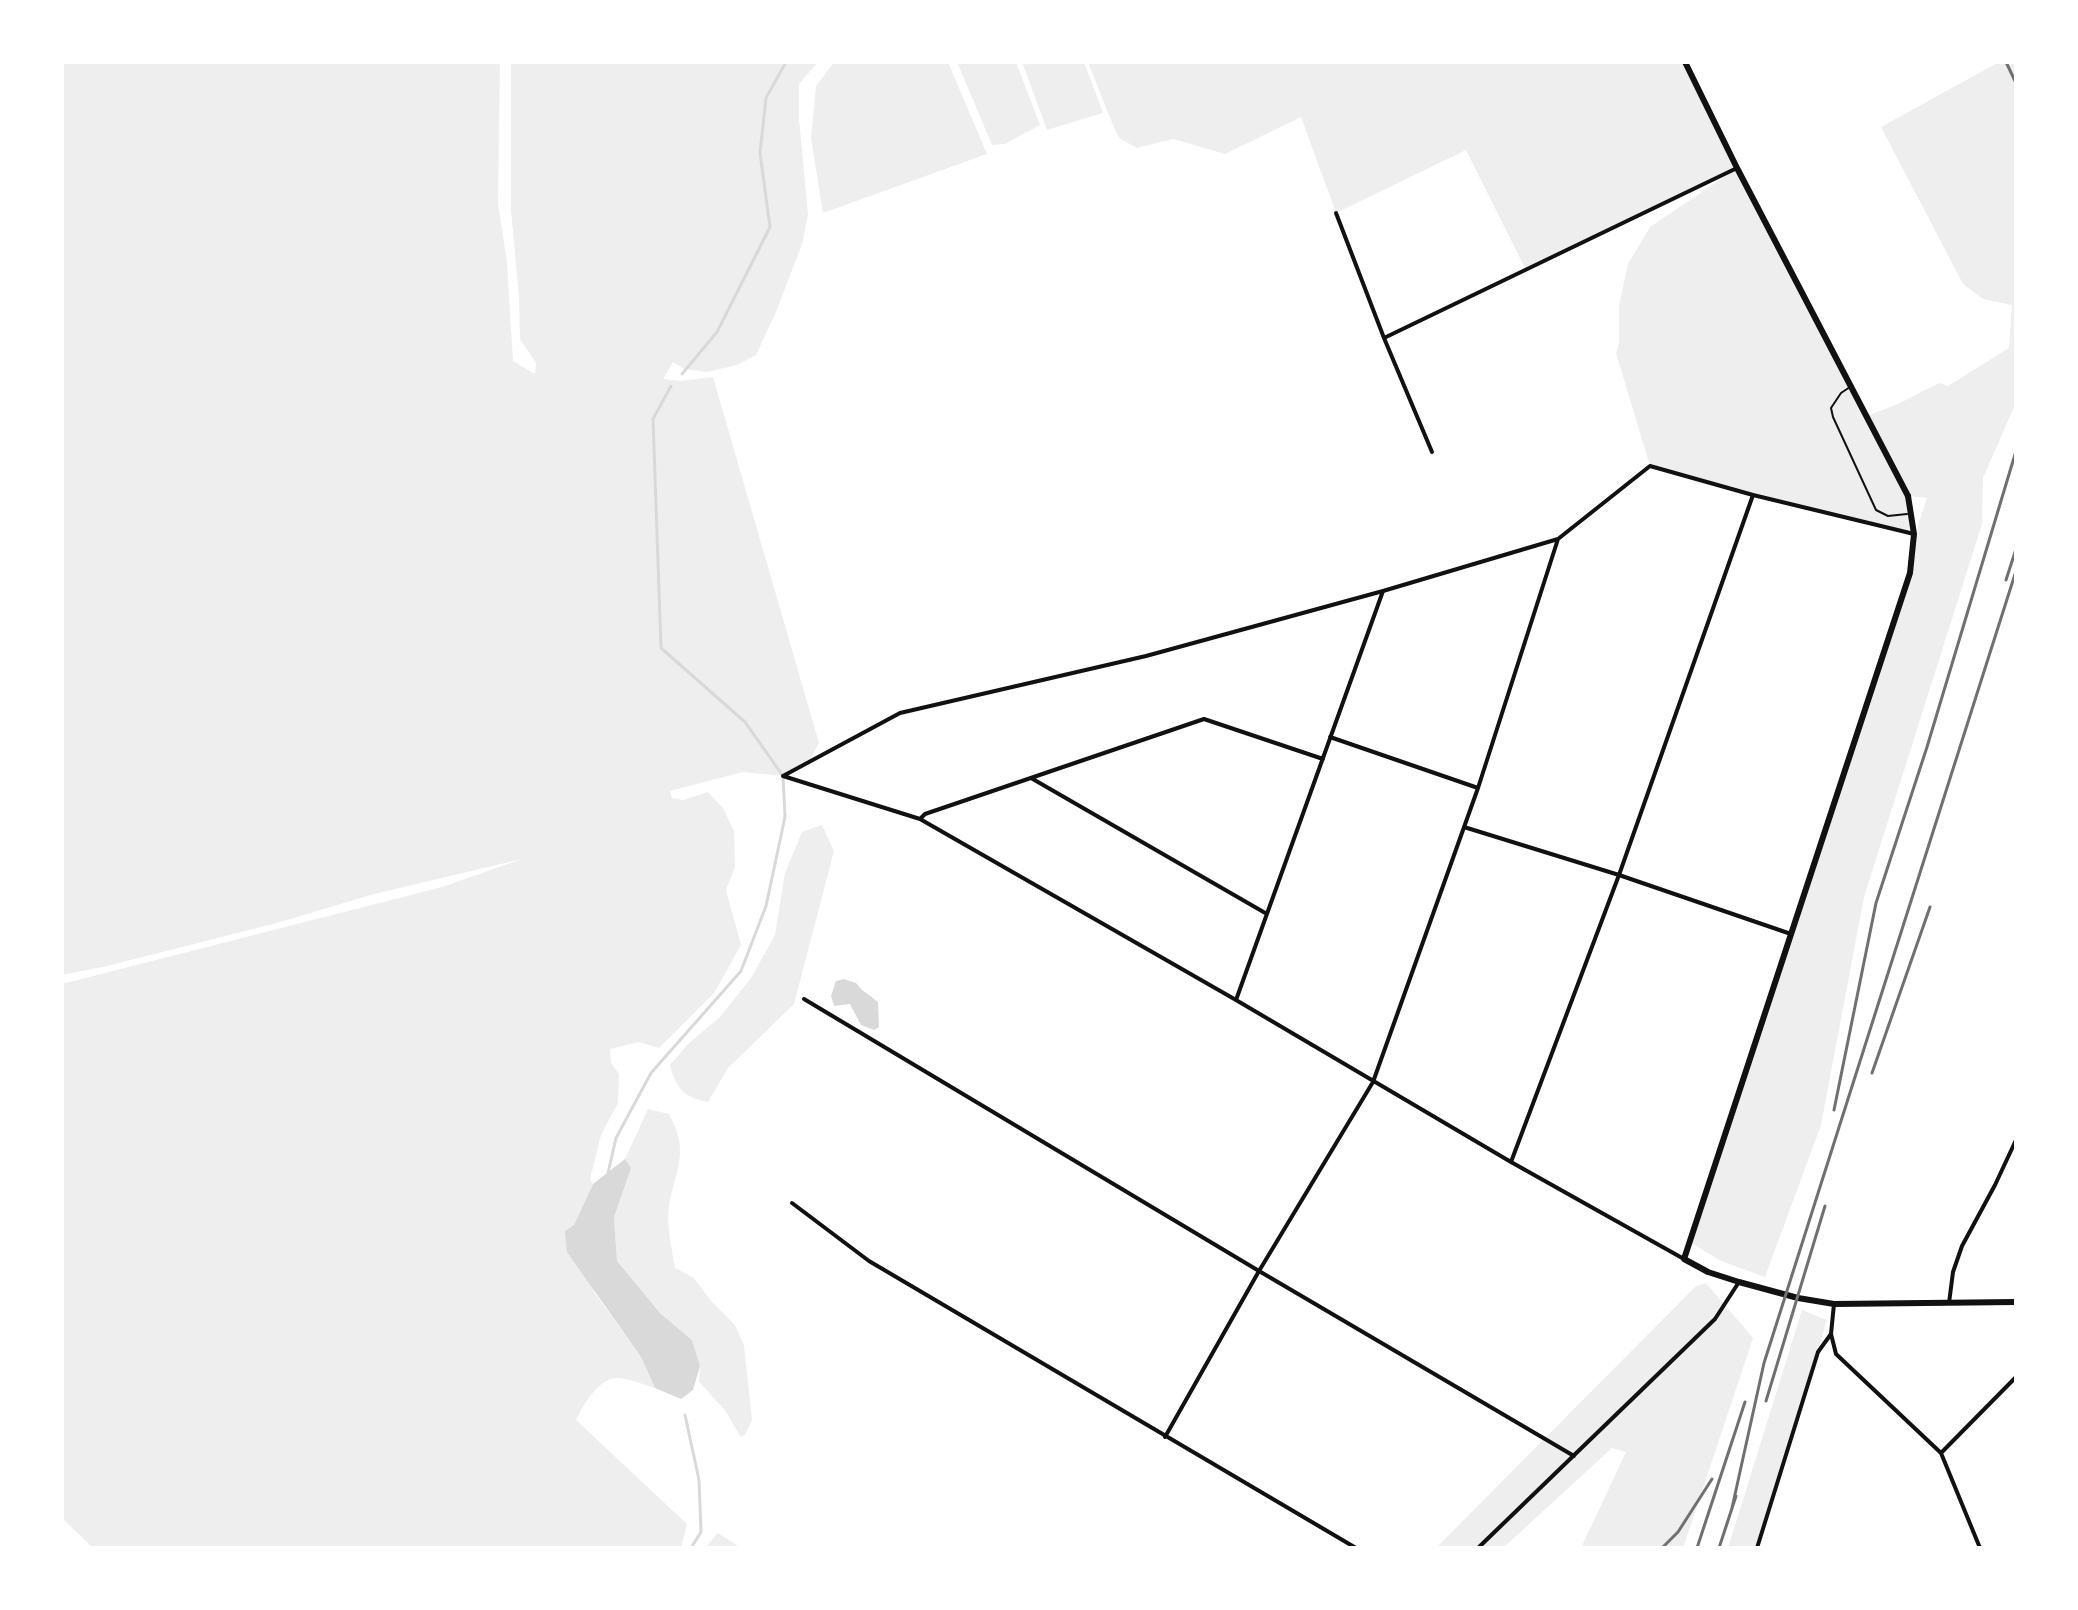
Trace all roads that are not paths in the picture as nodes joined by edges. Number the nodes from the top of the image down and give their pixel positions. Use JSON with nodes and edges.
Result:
{"nodes":[{"id":1,"x":1685,"y":62,"type":"edge"},
{"id":2,"x":1737,"y":168,"type":"junction"},
{"id":3,"x":1336,"y":213,"type":"dead end"},
{"id":4,"x":1384,"y":338,"type":"junction"},
{"id":5,"x":1851,"y":386,"type":"junction"},
{"id":6,"x":1432,"y":452,"type":"dead end"},
{"id":7,"x":1753,"y":495,"type":"junction"},
{"id":8,"x":1911,"y":513,"type":"junction"},
{"id":9,"x":1914,"y":534,"type":"junction"},
{"id":10,"x":1558,"y":539,"type":"junction"},
{"id":11,"x":1383,"y":591,"type":"junction"},
{"id":12,"x":1330,"y":737,"type":"junction"},
{"id":13,"x":1323,"y":759,"type":"junction"},
{"id":14,"x":1031,"y":778,"type":"junction"},
{"id":15,"x":1478,"y":788,"type":"junction"},
{"id":16,"x":920,"y":819,"type":"junction"},
{"id":17,"x":1464,"y":827,"type":"junction"},
{"id":18,"x":1619,"y":875,"type":"junction"},
{"id":19,"x":1267,"y":914,"type":"junction"},
{"id":20,"x":1791,"y":934,"type":"junction"},
{"id":21,"x":804,"y":999,"type":"dead end"},
{"id":22,"x":1236,"y":1000,"type":"junction"},
{"id":23,"x":1373,"y":1082,"type":"junction"},
{"id":24,"x":2016,"y":1140,"type":"edge"},
{"id":25,"x":1511,"y":1162,"type":"junction"},
{"id":26,"x":792,"y":1203,"type":"dead end"},
{"id":27,"x":1684,"y":1259,"type":"junction"},
{"id":28,"x":1259,"y":1271,"type":"junction"},
{"id":29,"x":1739,"y":1282,"type":"junction"},
{"id":30,"x":2016,"y":1302,"type":"edge"},
{"id":31,"x":1949,"y":1303,"type":"junction"},
{"id":32,"x":1834,"y":1304,"type":"junction"},
{"id":33,"x":1831,"y":1334,"type":"junction"},
{"id":34,"x":2016,"y":1377,"type":"edge"},
{"id":35,"x":1165,"y":1437,"type":"junction"},
{"id":36,"x":1941,"y":1453,"type":"junction"},
{"id":37,"x":1574,"y":1456,"type":"junction"},
{"id":38,"x":1356,"y":1548,"type":"edge"},
{"id":39,"x":1478,"y":1548,"type":"edge"},
{"id":40,"x":1757,"y":1548,"type":"edge"},
{"id":41,"x":1980,"y":1548,"type":"edge"}],
"edges":[{"from":1,"to":2,"type":"street"},
{"from":2,"to":4,"type":"street"},
{"from":2,"to":5,"type":"street"},
{"from":3,"to":4,"type":"street"},
{"from":4,"to":6,"type":"street"},
{"from":5,"to":8,"type":"street"},
{"from":5,"to":8,"type":"lane"},
{"from":7,"to":9,"type":"street"},
{"from":7,"to":10,"type":"street"},
{"from":7,"to":18,"type":"street"},
{"from":8,"to":9,"type":"street"},
{"from":9,"to":20,"type":"street"},
{"from":10,"to":11,"type":"street"},
{"from":10,"to":15,"type":"street"},
{"from":11,"to":12,"type":"street"},
{"from":11,"to":16,"type":"street"},
{"from":12,"to":13,"type":"street"},
{"from":12,"to":15,"type":"street"},
{"from":13,"to":14,"type":"street"},
{"from":13,"to":19,"type":"street"},
{"from":14,"to":16,"type":"street"},
{"from":14,"to":19,"type":"street"},
{"from":15,"to":17,"type":"street"},
{"from":16,"to":22,"type":"street"},
{"from":17,"to":18,"type":"street"},
{"from":17,"to":23,"type":"street"},
{"from":18,"to":20,"type":"street"},
{"from":18,"to":25,"type":"street"},
{"from":19,"to":22,"type":"street"},
{"from":20,"to":27,"type":"street"},
{"from":21,"to":28,"type":"street"},
{"from":22,"to":23,"type":"street"},
{"from":23,"to":25,"type":"street"},
{"from":23,"to":28,"type":"street"},
{"from":24,"to":31,"type":"street"},
{"from":25,"to":27,"type":"street"},
{"from":26,"to":35,"type":"street"},
{"from":27,"to":29,"type":"street"},
{"from":28,"to":35,"type":"street"},
{"from":28,"to":37,"type":"street"},
{"from":29,"to":32,"type":"street"},
{"from":29,"to":37,"type":"street"},
{"from":30,"to":31,"type":"street"},
{"from":31,"to":32,"type":"street"},
{"from":32,"to":33,"type":"street"},
{"from":33,"to":36,"type":"street"},
{"from":33,"to":40,"type":"street"},
{"from":34,"to":36,"type":"street"},
{"from":35,"to":38,"type":"street"},
{"from":36,"to":41,"type":"street"},
{"from":37,"to":39,"type":"street"}]}
